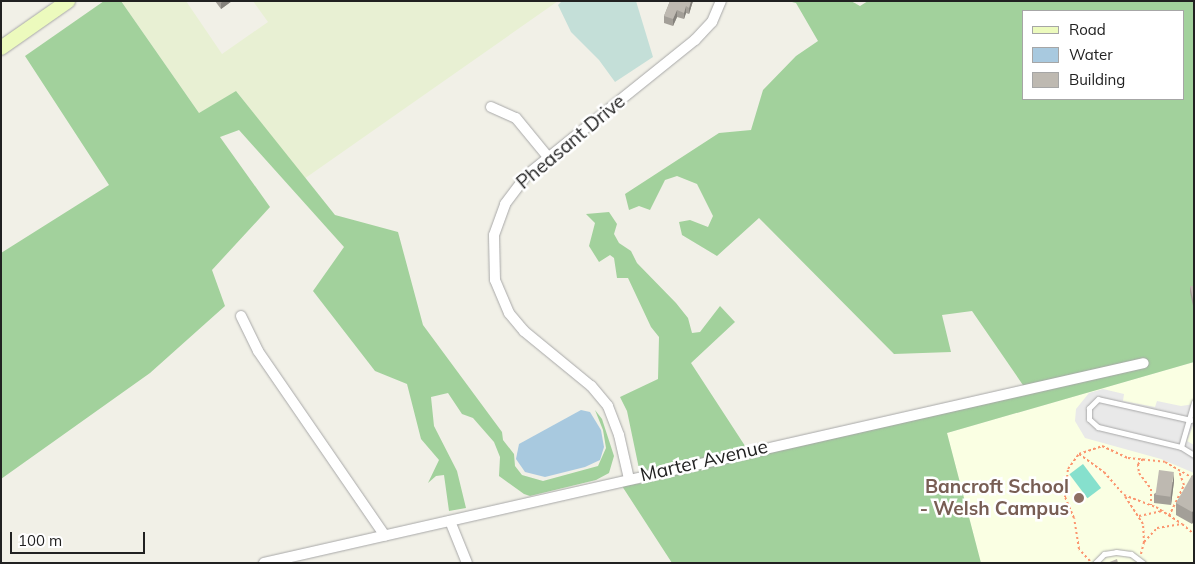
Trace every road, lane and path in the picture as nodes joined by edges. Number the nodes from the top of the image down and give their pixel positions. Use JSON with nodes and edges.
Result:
{"nodes":[{"id":1,"x":68,"y":1,"type":"edge"},
{"id":2,"x":721,"y":1,"type":"edge"},
{"id":3,"x":1,"y":48,"type":"edge"},
{"id":4,"x":492,"y":107,"type":"dead end"},
{"id":5,"x":548,"y":157,"type":"junction"},
{"id":6,"x":241,"y":316,"type":"dead end"},
{"id":7,"x":1144,"y":363,"type":"dead end"},
{"id":8,"x":1194,"y":402,"type":"edge"},
{"id":9,"x":1190,"y":420,"type":"junction"},
{"id":10,"x":1181,"y":447,"type":"junction"},
{"id":11,"x":1079,"y":454,"type":"junction"},
{"id":12,"x":1194,"y":455,"type":"edge"},
{"id":13,"x":1142,"y":459,"type":"junction"},
{"id":14,"x":1179,"y":471,"type":"junction"},
{"id":15,"x":629,"y":479,"type":"junction"},
{"id":16,"x":1194,"y":479,"type":"edge"},
{"id":17,"x":1159,"y":486,"type":"edge"},
{"id":18,"x":1149,"y":487,"type":"junction"},
{"id":19,"x":1182,"y":491,"type":"junction"},
{"id":20,"x":1124,"y":495,"type":"junction"},
{"id":21,"x":1151,"y":505,"type":"junction"},
{"id":22,"x":1163,"y":511,"type":"junction"},
{"id":23,"x":1139,"y":516,"type":"junction"},
{"id":24,"x":1169,"y":516,"type":"junction"},
{"id":25,"x":450,"y":521,"type":"junction"},
{"id":26,"x":1182,"y":524,"type":"junction"},
{"id":27,"x":1194,"y":534,"type":"edge"},
{"id":28,"x":385,"y":536,"type":"junction"},
{"id":29,"x":1144,"y":543,"type":"junction"},
{"id":30,"x":1141,"y":561,"type":"edge"},
{"id":31,"x":264,"y":563,"type":"edge"},
{"id":32,"x":467,"y":563,"type":"edge"},
{"id":33,"x":1093,"y":563,"type":"edge"}],
"edges":[{"from":1,"to":3,"type":"main road"},
{"from":2,"to":5,"type":"street","name":"Pheasant Drive"},
{"from":4,"to":5,"type":"street"},
{"from":5,"to":15,"type":"street","name":"Pheasant Drive"},
{"from":6,"to":28,"type":"street"},
{"from":7,"to":15,"type":"street","name":"Marter Avenue"},
{"from":8,"to":9,"type":"lane"},
{"from":9,"to":10,"type":"lane"},
{"from":9,"to":10,"type":"lane"},
{"from":10,"to":12,"type":"lane"},
{"from":11,"to":13,"type":"path"},
{"from":11,"to":20,"type":"path"},
{"from":11,"to":33,"type":"path"},
{"from":13,"to":14,"type":"path"},
{"from":13,"to":18,"type":"path"},
{"from":14,"to":16,"type":"path"},
{"from":14,"to":19,"type":"path"},
{"from":15,"to":25,"type":"street","name":"Marter Avenue"},
{"from":16,"to":19,"type":"path"},
{"from":17,"to":18,"type":"path"},
{"from":18,"to":21,"type":"path"},
{"from":19,"to":24,"type":"path"},
{"from":20,"to":21,"type":"path"},
{"from":20,"to":23,"type":"path"},
{"from":21,"to":22,"type":"path"},
{"from":22,"to":23,"type":"path"},
{"from":22,"to":24,"type":"path"},
{"from":23,"to":29,"type":"path"},
{"from":24,"to":26,"type":"path"},
{"from":25,"to":28,"type":"street","name":"Marter Avenue"},
{"from":25,"to":32,"type":"street"},
{"from":26,"to":27,"type":"path"},
{"from":26,"to":29,"type":"path"},
{"from":28,"to":31,"type":"street","name":"Marter Avenue"},
{"from":29,"to":30,"type":"path"},
{"from":30,"to":33,"type":"lane"}]}
